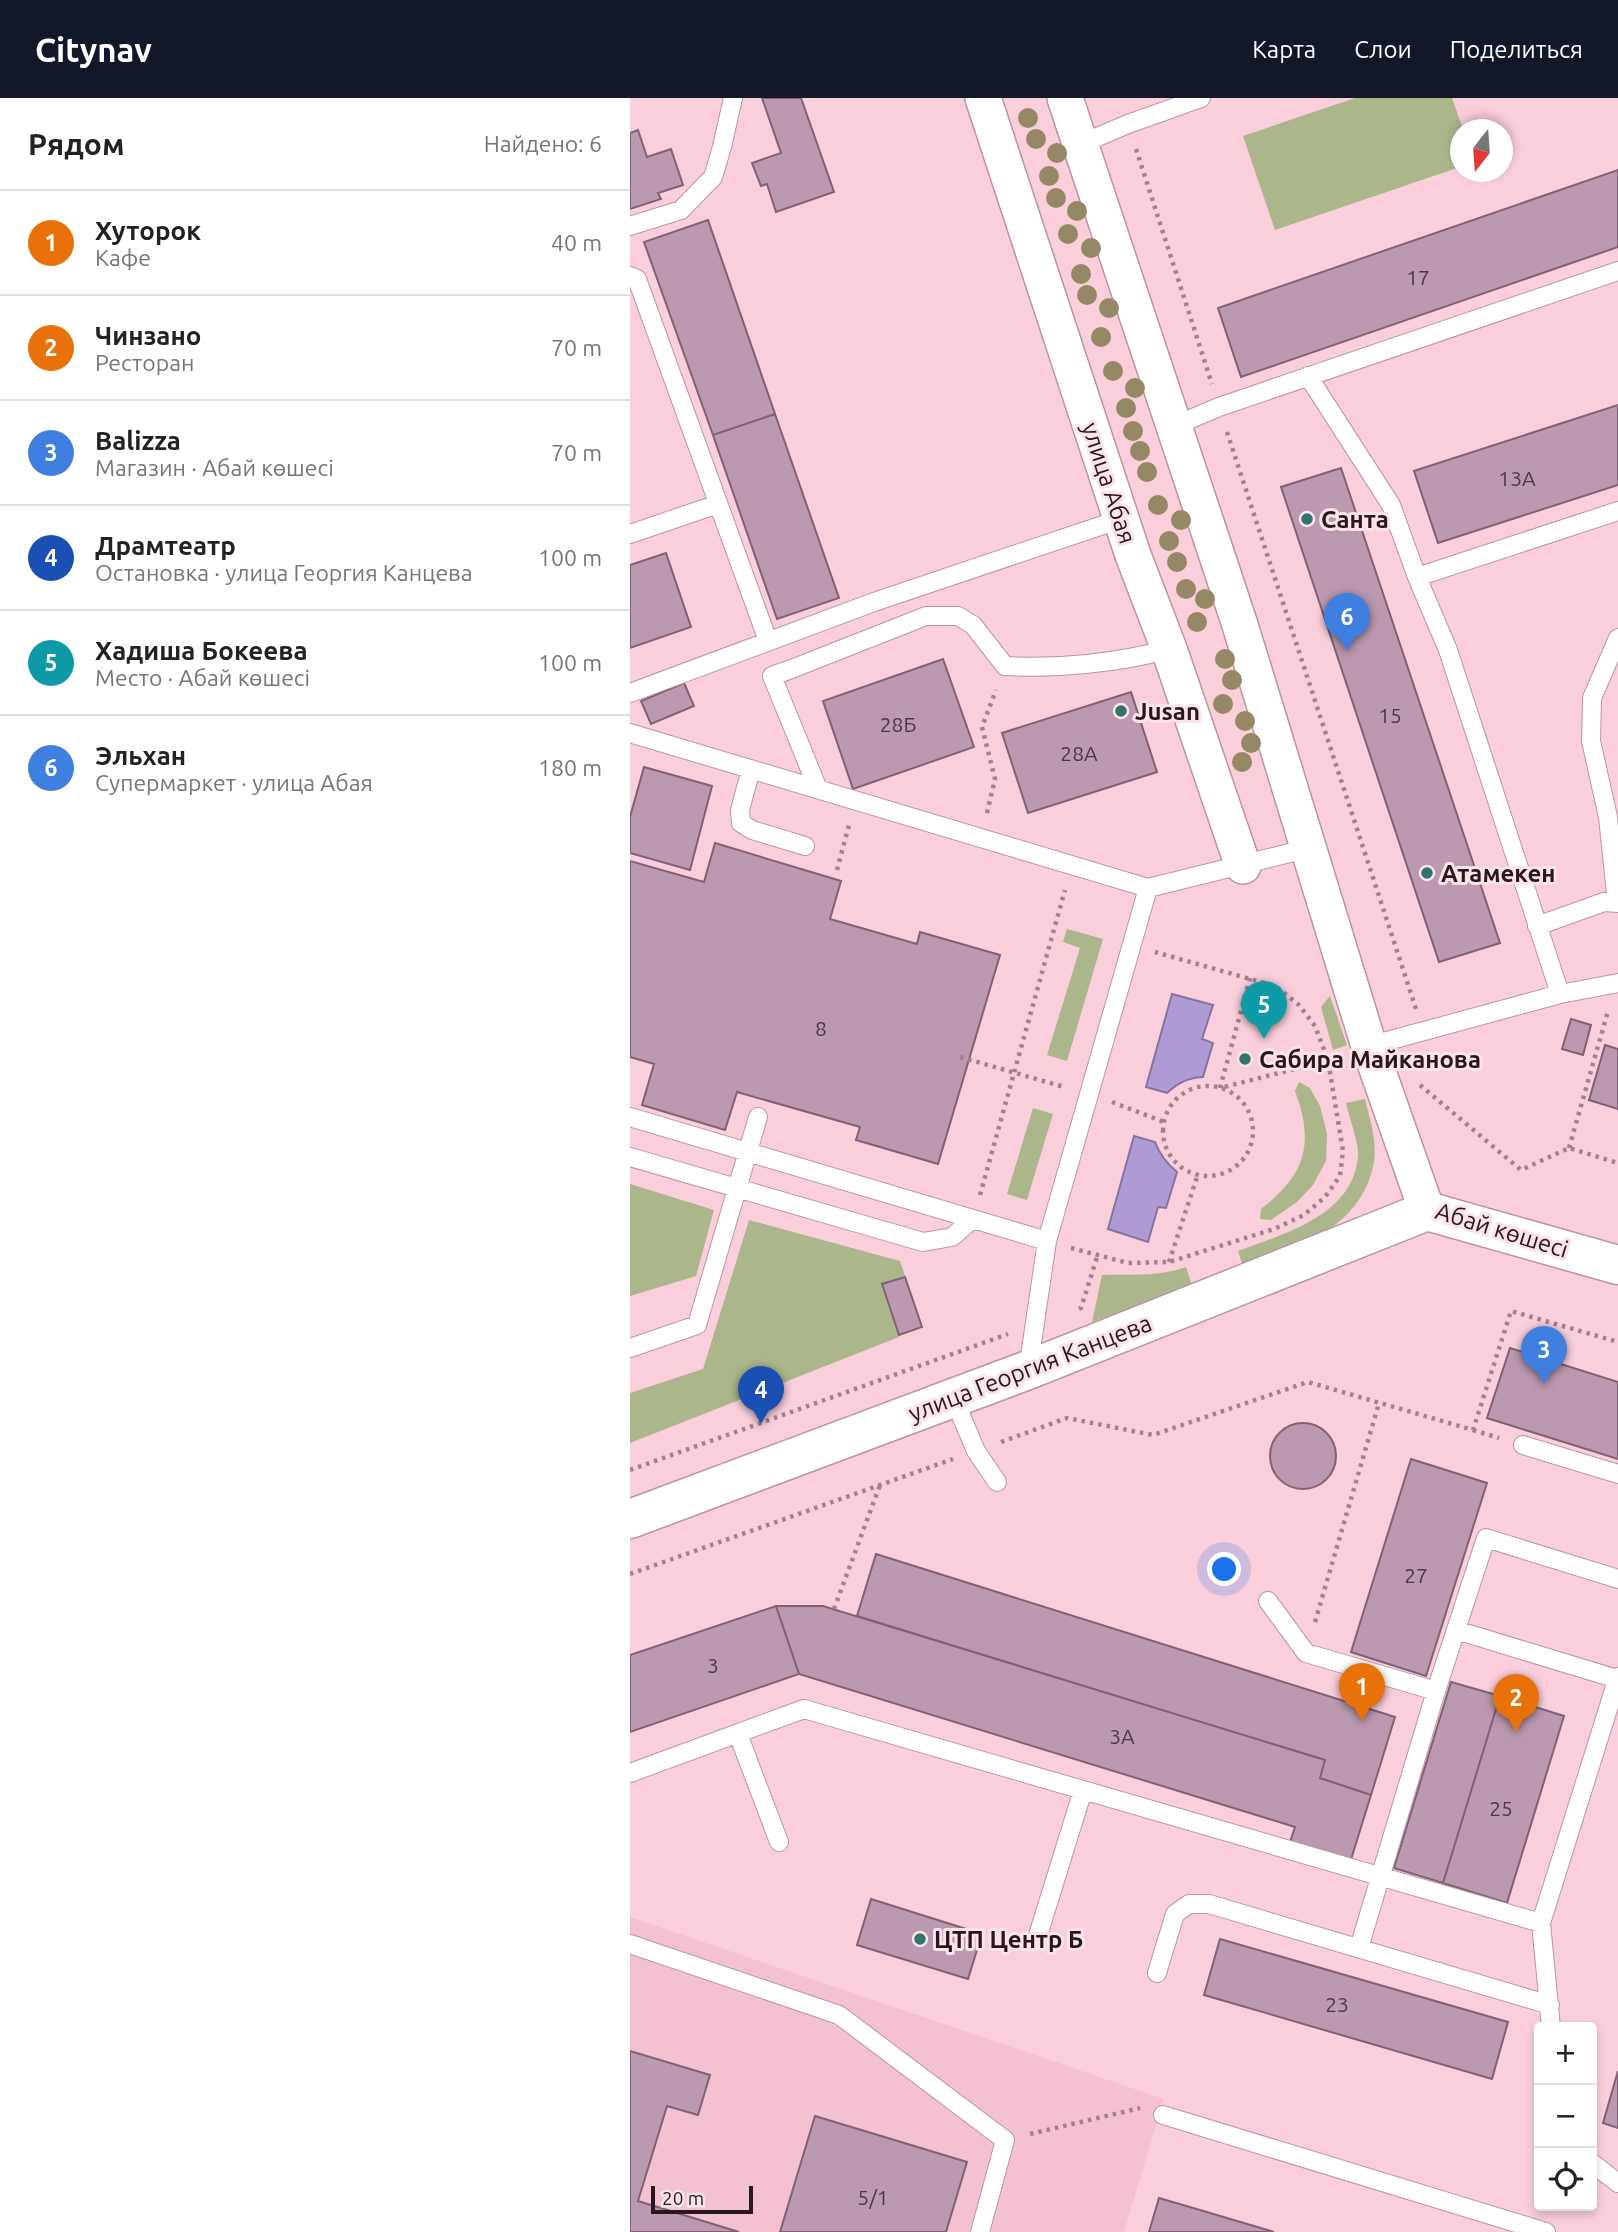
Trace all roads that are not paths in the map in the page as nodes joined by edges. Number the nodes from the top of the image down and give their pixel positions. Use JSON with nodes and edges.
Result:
{"nodes":[{"id":1,"x":733,"y":98,"type":"edge"},
{"id":2,"x":983,"y":98,"type":"edge"},
{"id":3,"x":1065,"y":98,"type":"edge"},
{"id":4,"x":1201,"y":98,"type":"edge"},
{"id":5,"x":1081,"y":144,"type":"junction"},
{"id":6,"x":630,"y":226,"type":"edge"},
{"id":7,"x":1618,"y":271,"type":"edge"},
{"id":8,"x":630,"y":276,"type":"edge"},
{"id":9,"x":1308,"y":376,"type":"junction"},
{"id":10,"x":1174,"y":426,"type":"junction"},
{"id":11,"x":718,"y":504,"type":"junction"},
{"id":12,"x":1618,"y":511,"type":"edge"},
{"id":13,"x":1121,"y":519,"type":"junction"},
{"id":14,"x":630,"y":534,"type":"edge"},
{"id":15,"x":1418,"y":577,"type":"junction"},
{"id":16,"x":1618,"y":638,"type":"edge"},
{"id":17,"x":768,"y":641,"type":"junction"},
{"id":18,"x":1169,"y":649,"type":"junction"},
{"id":19,"x":630,"y":693,"type":"edge"},
{"id":20,"x":630,"y":733,"type":"edge"},
{"id":21,"x":751,"y":769,"type":"junction"},
{"id":22,"x":818,"y":789,"type":"junction"},
{"id":23,"x":805,"y":846,"type":"dead end"},
{"id":24,"x":1310,"y":848,"type":"junction"},
{"id":25,"x":1243,"y":866,"type":"junction"},
{"id":26,"x":1148,"y":888,"type":"junction"},
{"id":27,"x":1618,"y":903,"type":"edge"},
{"id":28,"x":1537,"y":926,"type":"junction"},
{"id":29,"x":1617,"y":983,"type":"edge"},
{"id":30,"x":1560,"y":994,"type":"junction"},
{"id":31,"x":1369,"y":1046,"type":"junction"},
{"id":32,"x":630,"y":1117,"type":"edge"},
{"id":33,"x":758,"y":1117,"type":"dead end"},
{"id":34,"x":748,"y":1152,"type":"junction"},
{"id":35,"x":630,"y":1157,"type":"edge"},
{"id":36,"x":737,"y":1188,"type":"junction"},
{"id":37,"x":1427,"y":1211,"type":"junction"},
{"id":38,"x":973,"y":1219,"type":"junction"},
{"id":39,"x":1047,"y":1241,"type":"junction"},
{"id":40,"x":1618,"y":1265,"type":"edge"},
{"id":41,"x":630,"y":1348,"type":"edge"},
{"id":42,"x":1028,"y":1370,"type":"junction"},
{"id":43,"x":954,"y":1399,"type":"junction"},
{"id":44,"x":1523,"y":1445,"type":"dead end"},
{"id":45,"x":1618,"y":1474,"type":"edge"},
{"id":46,"x":997,"y":1482,"type":"dead end"},
{"id":47,"x":630,"y":1519,"type":"edge"},
{"id":48,"x":1618,"y":1579,"type":"edge"},
{"id":49,"x":1268,"y":1601,"type":"dead end"},
{"id":50,"x":1456,"y":1630,"type":"junction"},
{"id":51,"x":1618,"y":1678,"type":"edge"},
{"id":52,"x":1436,"y":1692,"type":"junction"},
{"id":53,"x":738,"y":1734,"type":"junction"},
{"id":54,"x":630,"y":1773,"type":"edge"},
{"id":55,"x":1083,"y":1790,"type":"junction"},
{"id":56,"x":779,"y":1842,"type":"dead end"},
{"id":57,"x":1380,"y":1876,"type":"junction"},
{"id":58,"x":1541,"y":1923,"type":"junction"},
{"id":59,"x":1039,"y":1932,"type":"dead end"},
{"id":60,"x":630,"y":1944,"type":"edge"},
{"id":61,"x":1359,"y":1948,"type":"junction"},
{"id":62,"x":1157,"y":1973,"type":"dead end"},
{"id":63,"x":1550,"y":2005,"type":"junction"},
{"id":64,"x":1551,"y":2022,"type":"edge"},
{"id":65,"x":1163,"y":2115,"type":"road end"},
{"id":66,"x":1597,"y":2167,"type":"edge"},
{"id":67,"x":1618,"y":2183,"type":"edge"},
{"id":68,"x":980,"y":2232,"type":"edge"},
{"id":69,"x":1546,"y":2232,"type":"edge"}],
"edges":[{"from":1,"to":6,"type":"lane"},
{"from":2,"to":13,"type":"street","name":"улица Абая"},
{"from":3,"to":5,"type":"street"},
{"from":4,"to":5,"type":"lane"},
{"from":5,"to":10,"type":"street"},
{"from":7,"to":9,"type":"lane"},
{"from":8,"to":11,"type":"lane"},
{"from":9,"to":10,"type":"lane"},
{"from":9,"to":15,"type":"lane"},
{"from":10,"to":24,"type":"street"},
{"from":11,"to":14,"type":"lane"},
{"from":11,"to":17,"type":"lane"},
{"from":12,"to":15,"type":"lane"},
{"from":13,"to":17,"type":"lane"},
{"from":13,"to":18,"type":"street","name":"улица Абая"},
{"from":15,"to":28,"type":"lane"},
{"from":16,"to":27,"type":"lane"},
{"from":17,"to":19,"type":"lane"},
{"from":18,"to":22,"type":"lane"},
{"from":18,"to":25,"type":"street","name":"улица Абая"},
{"from":20,"to":21,"type":"lane"},
{"from":21,"to":22,"type":"lane"},
{"from":21,"to":23,"type":"lane"},
{"from":22,"to":26,"type":"lane"},
{"from":24,"to":25,"type":"lane"},
{"from":24,"to":31,"type":"street","name":"Абай көшесі"},
{"from":25,"to":26,"type":"lane"},
{"from":26,"to":39,"type":"lane"},
{"from":27,"to":28,"type":"lane"},
{"from":28,"to":30,"type":"lane"},
{"from":29,"to":30,"type":"lane"},
{"from":30,"to":31,"type":"lane"},
{"from":31,"to":37,"type":"street","name":"Абай көшесі"},
{"from":32,"to":34,"type":"lane"},
{"from":33,"to":34,"type":"lane"},
{"from":34,"to":36,"type":"lane"},
{"from":34,"to":38,"type":"lane"},
{"from":35,"to":36,"type":"lane"},
{"from":36,"to":38,"type":"lane"},
{"from":36,"to":41,"type":"lane"},
{"from":37,"to":40,"type":"street","name":"Абай көшесі"},
{"from":37,"to":42,"type":"street","name":"улица Георгия Канцева"},
{"from":38,"to":39,"type":"lane"},
{"from":39,"to":42,"type":"lane"},
{"from":42,"to":43,"type":"street","name":"улица Георгия Канцева"},
{"from":43,"to":46,"type":"lane"},
{"from":43,"to":47,"type":"street","name":"улица Георгия Канцева"},
{"from":44,"to":45,"type":"lane"},
{"from":48,"to":50,"type":"lane"},
{"from":49,"to":52,"type":"lane"},
{"from":50,"to":51,"type":"lane"},
{"from":50,"to":52,"type":"lane"},
{"from":51,"to":58,"type":"lane"},
{"from":52,"to":57,"type":"lane"},
{"from":53,"to":54,"type":"lane"},
{"from":53,"to":55,"type":"lane"},
{"from":53,"to":56,"type":"lane"},
{"from":55,"to":57,"type":"lane"},
{"from":55,"to":59,"type":"lane"},
{"from":57,"to":58,"type":"lane"},
{"from":57,"to":61,"type":"lane"},
{"from":58,"to":63,"type":"lane"},
{"from":60,"to":68,"type":"lane"},
{"from":61,"to":62,"type":"lane"},
{"from":61,"to":63,"type":"lane"},
{"from":63,"to":64,"type":"lane"},
{"from":65,"to":69,"type":"lane"},
{"from":66,"to":67,"type":"lane"}]}
